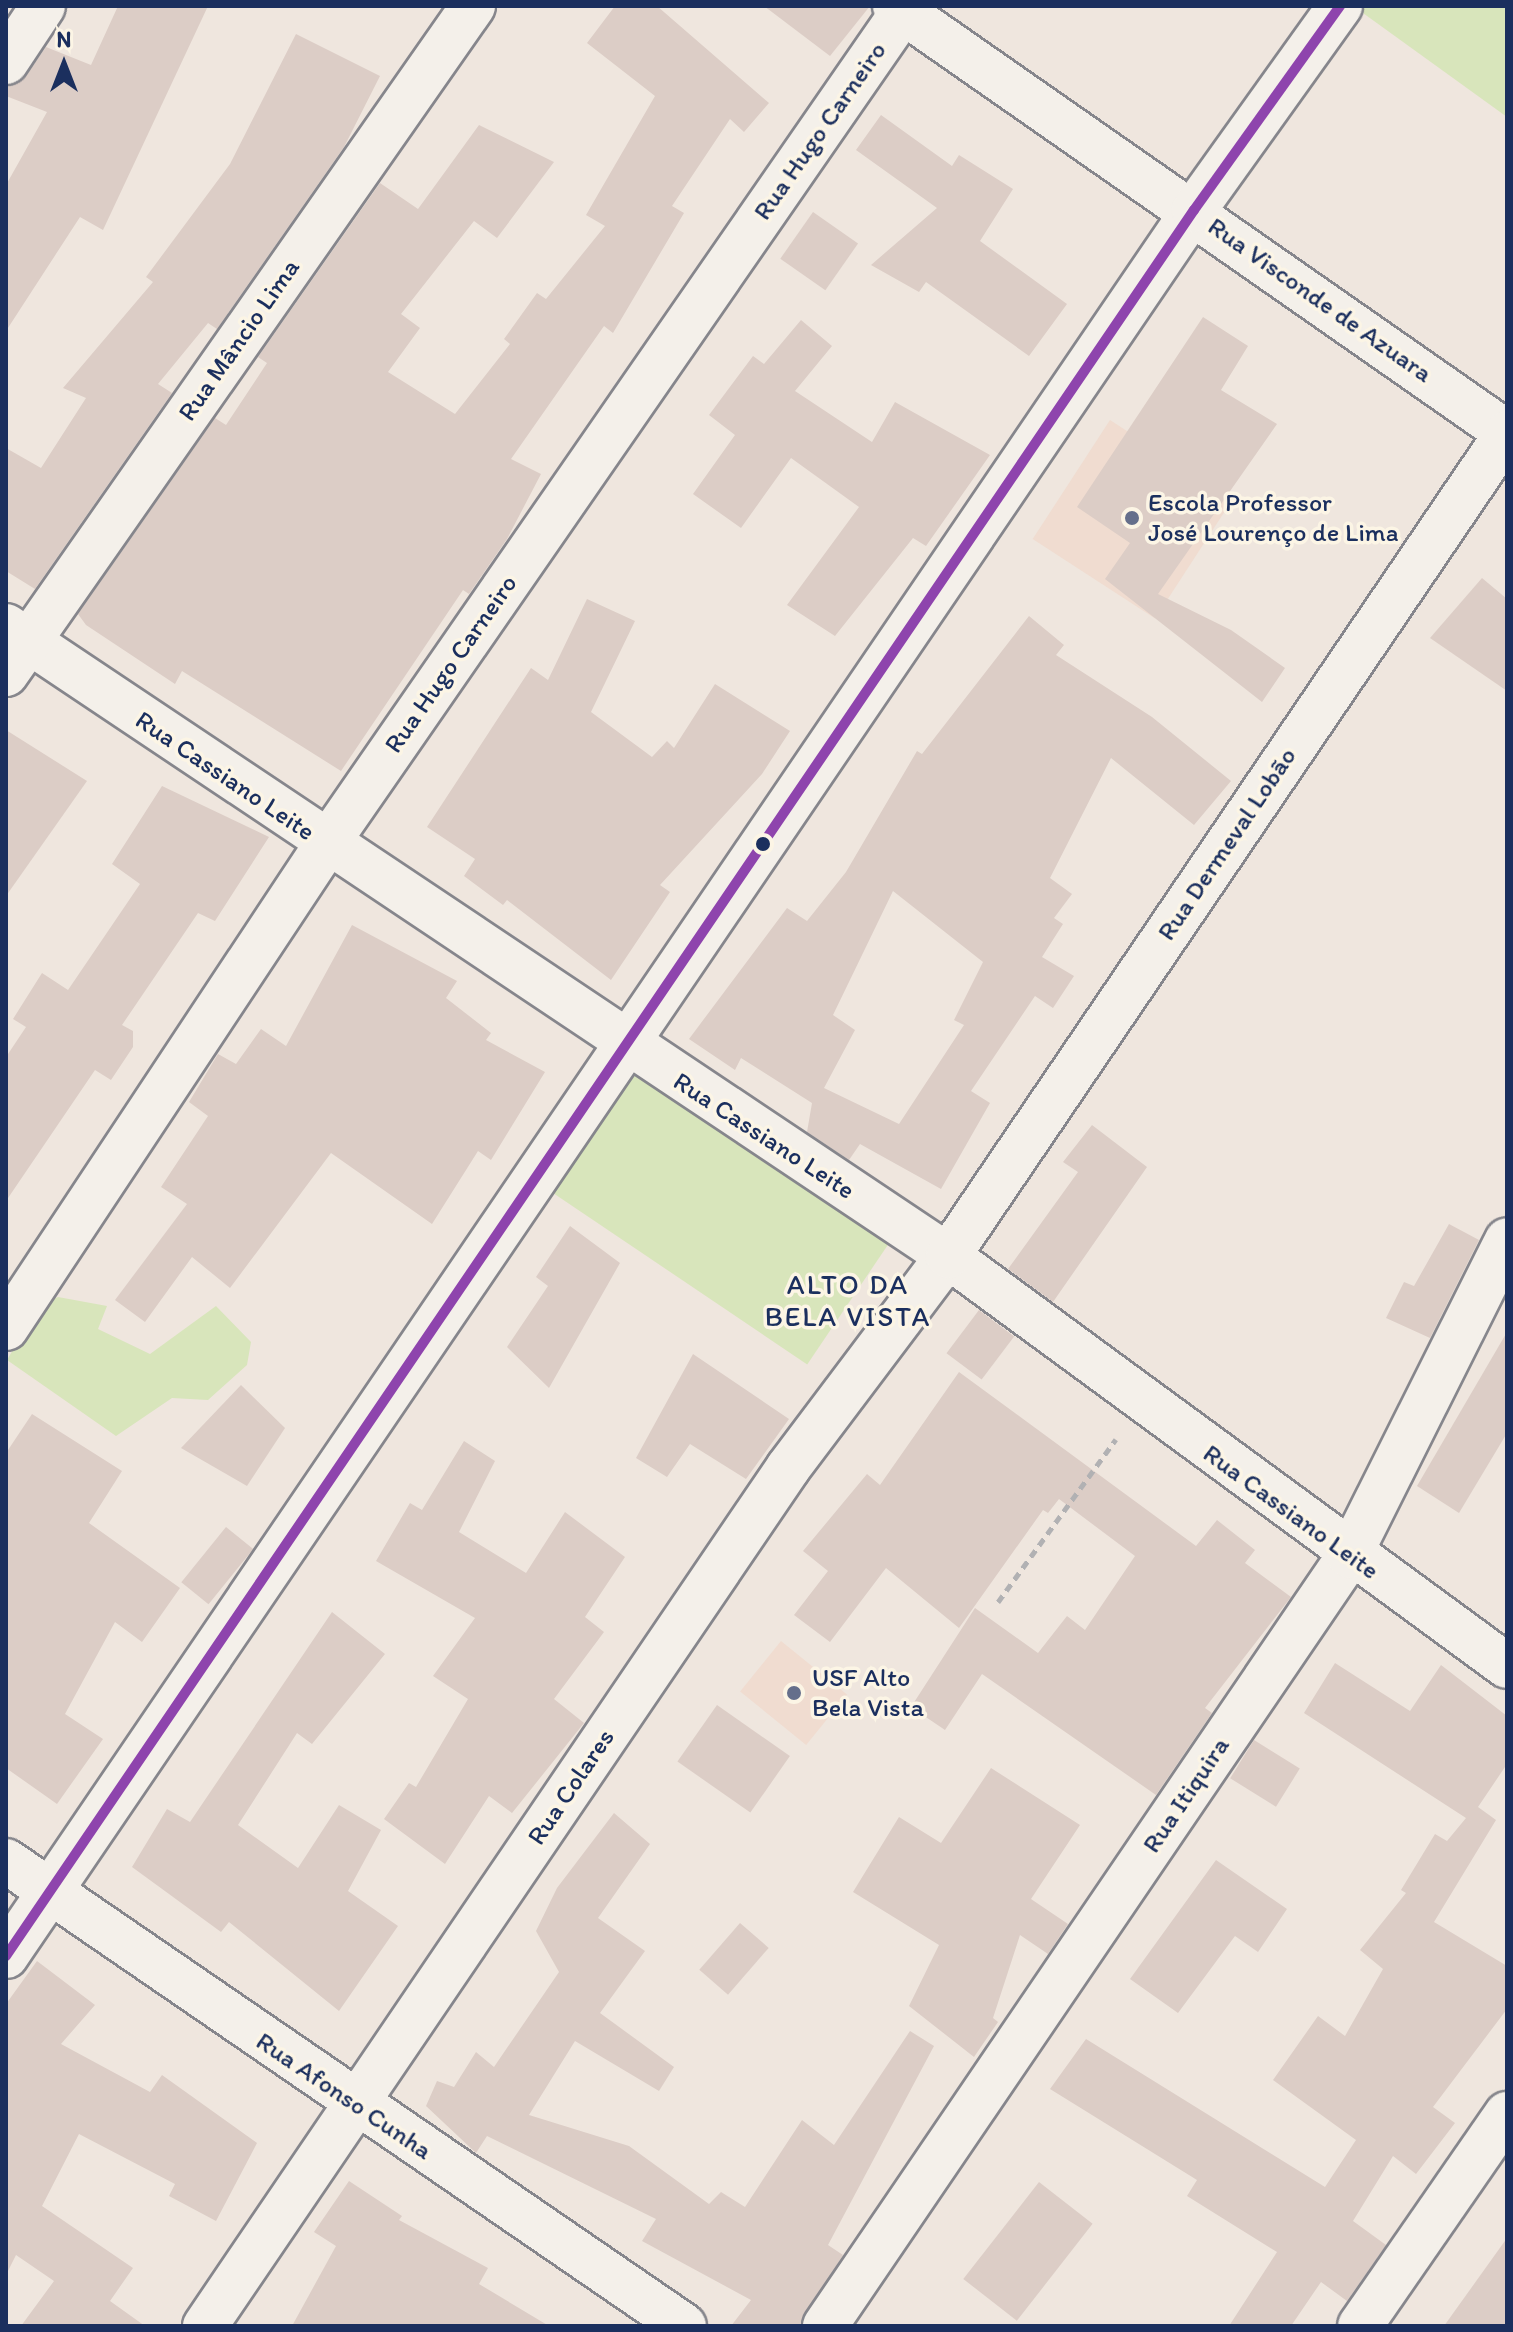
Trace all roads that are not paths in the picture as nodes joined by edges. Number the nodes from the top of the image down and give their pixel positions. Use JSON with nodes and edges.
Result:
{"nodes":[{"id":1,"x":43,"y":6,"type":"edge"},
{"id":2,"x":473,"y":6,"type":"edge"},
{"id":3,"x":1340,"y":6,"type":"edge"},
{"id":4,"x":901,"y":8,"type":"edge"},
{"id":5,"x":6,"y":62,"type":"edge"},
{"id":6,"x":1194,"y":210,"type":"junction"},
{"id":7,"x":1507,"y":433,"type":"edge"},
{"id":8,"x":13,"y":647,"type":"edge"},
{"id":9,"x":326,"y":845,"type":"junction"},
{"id":10,"x":629,"y":1049,"type":"junction"},
{"id":11,"x":1507,"y":1240,"type":"edge"},
{"id":12,"x":948,"y":1256,"type":"junction"},
{"id":13,"x":6,"y":1328,"type":"edge"},
{"id":14,"x":1349,"y":1556,"type":"junction"},
{"id":15,"x":1507,"y":1666,"type":"edge"},
{"id":16,"x":6,"y":1861,"type":"edge"},
{"id":17,"x":48,"y":1891,"type":"junction"},
{"id":18,"x":6,"y":1956,"type":"edge"},
{"id":19,"x":355,"y":2105,"type":"junction"},
{"id":20,"x":1507,"y":2114,"type":"edge"},
{"id":21,"x":205,"y":2326,"type":"edge"},
{"id":22,"x":684,"y":2326,"type":"edge"},
{"id":23,"x":825,"y":2326,"type":"edge"},
{"id":24,"x":1360,"y":2326,"type":"edge"}],
"edges":[{"from":1,"to":5,"type":"street"},
{"from":2,"to":8,"type":"street","name":"Rua Mâncio Lima"},
{"from":3,"to":6,"type":"street"},
{"from":4,"to":6,"type":"street","name":"Rua Visconde de Azuara"},
{"from":4,"to":9,"type":"street","name":"Rua Hugo Carneiro"},
{"from":6,"to":7,"type":"street","name":"Rua Visconde de Azuara"},
{"from":6,"to":10,"type":"street"},
{"from":7,"to":12,"type":"street","name":"Rua Dermeval Lobão"},
{"from":8,"to":9,"type":"street","name":"Rua Cassiano Leite"},
{"from":9,"to":10,"type":"street","name":"Rua Cassiano Leite"},
{"from":9,"to":13,"type":"street","name":"Rua Hugo Carneiro"},
{"from":10,"to":12,"type":"street","name":"Rua Cassiano Leite"},
{"from":10,"to":17,"type":"street"},
{"from":11,"to":14,"type":"street","name":"Rua Itiquira"},
{"from":12,"to":14,"type":"street","name":"Rua Cassiano Leite"},
{"from":12,"to":19,"type":"street","name":"Rua Colares"},
{"from":14,"to":15,"type":"street","name":"Rua Cassiano Leite"},
{"from":14,"to":23,"type":"street","name":"Rua Itiquira"},
{"from":16,"to":17,"type":"street","name":"Rua Afonso Cunha"},
{"from":17,"to":18,"type":"street"},
{"from":17,"to":19,"type":"street","name":"Rua Afonso Cunha"},
{"from":19,"to":21,"type":"street","name":"Rua Colares"},
{"from":19,"to":22,"type":"street","name":"Rua Afonso Cunha"},
{"from":20,"to":24,"type":"street"}]}
